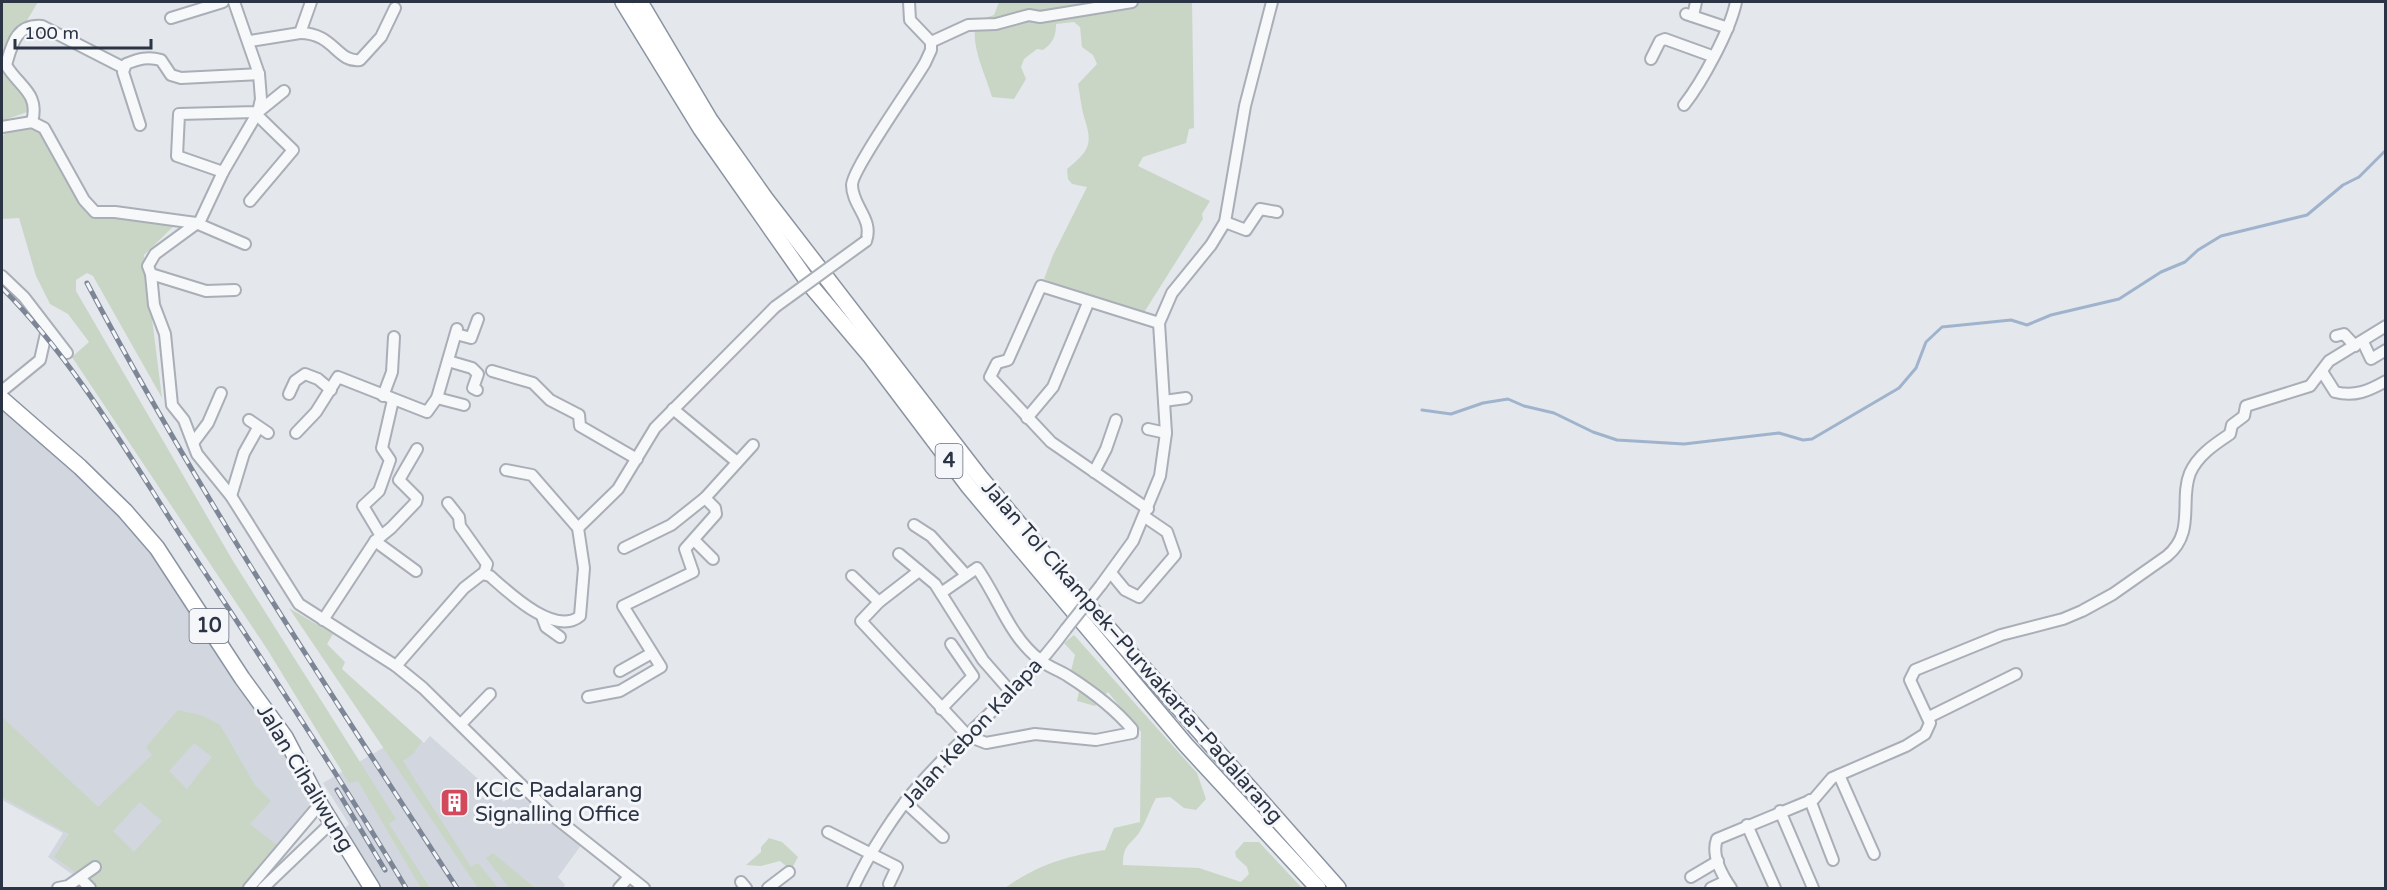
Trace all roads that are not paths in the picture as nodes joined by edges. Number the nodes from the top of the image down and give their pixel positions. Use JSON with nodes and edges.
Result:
{"nodes":[{"id":1,"x":223,"y":2,"type":"edge"},
{"id":2,"x":234,"y":2,"type":"edge"},
{"id":3,"x":310,"y":2,"type":"edge"},
{"id":4,"x":623,"y":2,"type":"edge"},
{"id":5,"x":640,"y":2,"type":"edge"},
{"id":6,"x":909,"y":2,"type":"edge"},
{"id":7,"x":1132,"y":2,"type":"edge"},
{"id":8,"x":1272,"y":2,"type":"edge"},
{"id":9,"x":1696,"y":2,"type":"edge"},
{"id":10,"x":1736,"y":2,"type":"edge"},
{"id":11,"x":395,"y":8,"type":"dead end"},
{"id":12,"x":171,"y":18,"type":"dead end"},
{"id":13,"x":1728,"y":28,"type":"junction"},
{"id":14,"x":300,"y":33,"type":"junction"},
{"id":15,"x":250,"y":41,"type":"junction"},
{"id":16,"x":931,"y":42,"type":"junction"},
{"id":17,"x":1712,"y":56,"type":"junction"},
{"id":18,"x":1651,"y":59,"type":"dead end"},
{"id":19,"x":124,"y":68,"type":"junction"},
{"id":20,"x":259,"y":74,"type":"junction"},
{"id":21,"x":284,"y":91,"type":"dead end"},
{"id":22,"x":1683,"y":105,"type":"dead end"},
{"id":23,"x":257,"y":114,"type":"junction"},
{"id":24,"x":32,"y":122,"type":"junction"},
{"id":25,"x":140,"y":125,"type":"dead end"},
{"id":26,"x":2,"y":127,"type":"edge"},
{"id":27,"x":223,"y":172,"type":"junction"},
{"id":28,"x":250,"y":201,"type":"dead end"},
{"id":29,"x":1277,"y":212,"type":"dead end"},
{"id":30,"x":1225,"y":222,"type":"junction"},
{"id":31,"x":196,"y":223,"type":"junction"},
{"id":32,"x":245,"y":244,"type":"dead end"},
{"id":33,"x":2,"y":264,"type":"edge"},
{"id":34,"x":151,"y":274,"type":"junction"},
{"id":35,"x":3,"y":277,"type":"edge"},
{"id":36,"x":235,"y":290,"type":"dead end"},
{"id":37,"x":1088,"y":303,"type":"junction"},
{"id":38,"x":478,"y":319,"type":"dead end"},
{"id":39,"x":1159,"y":323,"type":"junction"},
{"id":40,"x":2385,"y":326,"type":"edge"},
{"id":41,"x":47,"y":329,"type":"junction"},
{"id":42,"x":2336,"y":336,"type":"dead end"},
{"id":43,"x":394,"y":337,"type":"dead end"},
{"id":44,"x":2359,"y":344,"type":"junction"},
{"id":45,"x":2385,"y":350,"type":"edge"},
{"id":46,"x":68,"y":353,"type":"dead end"},
{"id":47,"x":448,"y":361,"type":"junction"},
{"id":48,"x":492,"y":371,"type":"dead end"},
{"id":49,"x":2323,"y":373,"type":"junction"},
{"id":50,"x":2385,"y":381,"type":"edge"},
{"id":51,"x":331,"y":390,"type":"junction"},
{"id":52,"x":477,"y":390,"type":"dead end"},
{"id":53,"x":2,"y":391,"type":"edge"},
{"id":54,"x":221,"y":393,"type":"dead end"},
{"id":55,"x":290,"y":394,"type":"dead end"},
{"id":56,"x":388,"y":398,"type":"junction"},
{"id":57,"x":437,"y":398,"type":"junction"},
{"id":58,"x":1186,"y":398,"type":"dead end"},
{"id":59,"x":2,"y":399,"type":"edge"},
{"id":60,"x":1164,"y":401,"type":"junction"},
{"id":61,"x":464,"y":405,"type":"dead end"},
{"id":62,"x":673,"y":409,"type":"junction"},
{"id":63,"x":1027,"y":418,"type":"junction"},
{"id":64,"x":249,"y":420,"type":"dead end"},
{"id":65,"x":1116,"y":420,"type":"dead end"},
{"id":66,"x":1148,"y":429,"type":"dead end"},
{"id":67,"x":296,"y":433,"type":"dead end"},
{"id":68,"x":1166,"y":434,"type":"junction"},
{"id":69,"x":193,"y":443,"type":"junction"},
{"id":70,"x":753,"y":445,"type":"dead end"},
{"id":71,"x":417,"y":449,"type":"dead end"},
{"id":72,"x":637,"y":459,"type":"junction"},
{"id":73,"x":737,"y":462,"type":"junction"},
{"id":74,"x":506,"y":470,"type":"dead end"},
{"id":75,"x":1094,"y":472,"type":"junction"},
{"id":76,"x":231,"y":496,"type":"junction"},
{"id":77,"x":705,"y":498,"type":"junction"},
{"id":78,"x":447,"y":503,"type":"dead end"},
{"id":79,"x":1146,"y":513,"type":"junction"},
{"id":80,"x":914,"y":525,"type":"dead end"},
{"id":81,"x":578,"y":528,"type":"junction"},
{"id":82,"x":378,"y":538,"type":"junction"},
{"id":83,"x":695,"y":541,"type":"junction"},
{"id":84,"x":624,"y":548,"type":"dead end"},
{"id":85,"x":898,"y":554,"type":"dead end"},
{"id":86,"x":713,"y":559,"type":"dead end"},
{"id":87,"x":416,"y":571,"type":"dead end"},
{"id":88,"x":919,"y":571,"type":"junction"},
{"id":89,"x":484,"y":573,"type":"junction"},
{"id":90,"x":1111,"y":573,"type":"junction"},
{"id":91,"x":966,"y":575,"type":"junction"},
{"id":92,"x":852,"y":576,"type":"dead end"},
{"id":93,"x":940,"y":593,"type":"junction"},
{"id":94,"x":879,"y":602,"type":"junction"},
{"id":95,"x":542,"y":616,"type":"junction"},
{"id":96,"x":323,"y":620,"type":"junction"},
{"id":97,"x":560,"y":637,"type":"dead end"},
{"id":98,"x":951,"y":644,"type":"dead end"},
{"id":99,"x":652,"y":653,"type":"junction"},
{"id":100,"x":1040,"y":661,"type":"junction"},
{"id":101,"x":396,"y":666,"type":"junction"},
{"id":102,"x":621,"y":671,"type":"dead end"},
{"id":103,"x":2016,"y":674,"type":"dead end"},
{"id":104,"x":1011,"y":692,"type":"junction"},
{"id":105,"x":490,"y":694,"type":"dead end"},
{"id":106,"x":588,"y":697,"type":"dead end"},
{"id":107,"x":941,"y":709,"type":"junction"},
{"id":108,"x":1929,"y":717,"type":"junction"},
{"id":109,"x":460,"y":724,"type":"junction"},
{"id":110,"x":968,"y":736,"type":"junction"},
{"id":111,"x":1839,"y":775,"type":"junction"},
{"id":112,"x":1810,"y":800,"type":"junction"},
{"id":113,"x":905,"y":802,"type":"junction"},
{"id":114,"x":320,"y":804,"type":"junction"},
{"id":115,"x":1780,"y":811,"type":"junction"},
{"id":116,"x":332,"y":822,"type":"junction"},
{"id":117,"x":1747,"y":825,"type":"junction"},
{"id":118,"x":828,"y":832,"type":"dead end"},
{"id":119,"x":943,"y":837,"type":"dead end"},
{"id":120,"x":1874,"y":854,"type":"dead end"},
{"id":121,"x":872,"y":855,"type":"junction"},
{"id":122,"x":1833,"y":860,"type":"dead end"},
{"id":123,"x":1718,"y":861,"type":"junction"},
{"id":124,"x":95,"y":867,"type":"dead end"},
{"id":125,"x":789,"y":872,"type":"dead end"},
{"id":126,"x":629,"y":877,"type":"junction"},
{"id":127,"x":1691,"y":877,"type":"dead end"},
{"id":128,"x":81,"y":879,"type":"junction"},
{"id":129,"x":889,"y":884,"type":"dead end"},
{"id":130,"x":1729,"y":885,"type":"edge"},
{"id":131,"x":58,"y":888,"type":"edge"},
{"id":132,"x":90,"y":888,"type":"edge"},
{"id":133,"x":249,"y":888,"type":"edge"},
{"id":134,"x":263,"y":888,"type":"edge"},
{"id":135,"x":372,"y":888,"type":"edge"},
{"id":136,"x":620,"y":888,"type":"edge"},
{"id":137,"x":644,"y":888,"type":"edge"},
{"id":138,"x":768,"y":888,"type":"edge"},
{"id":139,"x":853,"y":888,"type":"edge"},
{"id":140,"x":1318,"y":888,"type":"edge"},
{"id":141,"x":1338,"y":888,"type":"edge"},
{"id":142,"x":1711,"y":888,"type":"edge"},
{"id":143,"x":1775,"y":888,"type":"edge"},
{"id":144,"x":1813,"y":888,"type":"edge"}],
"edges":[{"from":1,"to":12,"type":"street"},
{"from":2,"to":15,"type":"street"},
{"from":3,"to":14,"type":"street"},
{"from":4,"to":140,"type":"highway","name":"Jalan Tol Cikampek–Purwakarta–Padalarang","number":"4"},
{"from":5,"to":141,"type":"highway","name":"Jalan Tol Cikampek–Purwakarta–Padalarang","number":"4"},
{"from":6,"to":16,"type":"street"},
{"from":7,"to":16,"type":"street"},
{"from":8,"to":30,"type":"street"},
{"from":9,"to":13,"type":"street"},
{"from":10,"to":13,"type":"street"},
{"from":11,"to":14,"type":"street"},
{"from":13,"to":17,"type":"street"},
{"from":14,"to":15,"type":"street"},
{"from":15,"to":20,"type":"street"},
{"from":16,"to":62,"type":"street","bridge":true},
{"from":17,"to":18,"type":"street"},
{"from":17,"to":22,"type":"street"},
{"from":19,"to":20,"type":"street"},
{"from":19,"to":24,"type":"street"},
{"from":19,"to":25,"type":"street"},
{"from":20,"to":23,"type":"street"},
{"from":21,"to":23,"type":"street"},
{"from":23,"to":27,"type":"street"},
{"from":23,"to":27,"type":"street"},
{"from":23,"to":28,"type":"street"},
{"from":24,"to":26,"type":"street"},
{"from":24,"to":31,"type":"street"},
{"from":27,"to":31,"type":"street"},
{"from":29,"to":30,"type":"street"},
{"from":30,"to":39,"type":"street"},
{"from":31,"to":32,"type":"street"},
{"from":31,"to":34,"type":"street"},
{"from":33,"to":35,"type":"street"},
{"from":34,"to":36,"type":"street"},
{"from":34,"to":69,"type":"street"},
{"from":35,"to":41,"type":"street"},
{"from":37,"to":39,"type":"street"},
{"from":37,"to":63,"type":"street"},
{"from":37,"to":63,"type":"street"},
{"from":38,"to":47,"type":"street"},
{"from":39,"to":60,"type":"street","name":"Jalan Kebon Kalapa"},
{"from":40,"to":44,"type":"street"},
{"from":41,"to":46,"type":"street"},
{"from":41,"to":53,"type":"street"},
{"from":42,"to":44,"type":"street"},
{"from":43,"to":56,"type":"street"},
{"from":44,"to":45,"type":"street"},
{"from":44,"to":49,"type":"street"},
{"from":47,"to":52,"type":"street"},
{"from":47,"to":57,"type":"street"},
{"from":48,"to":72,"type":"street"},
{"from":49,"to":50,"type":"street"},
{"from":49,"to":108,"type":"street"},
{"from":51,"to":55,"type":"street"},
{"from":51,"to":56,"type":"street"},
{"from":51,"to":67,"type":"street"},
{"from":54,"to":69,"type":"street"},
{"from":56,"to":57,"type":"street"},
{"from":56,"to":82,"type":"street"},
{"from":57,"to":61,"type":"street"},
{"from":58,"to":60,"type":"street"},
{"from":59,"to":114,"type":"highway","name":"Jalan Cihaliwung","number":"10"},
{"from":60,"to":68,"type":"street","name":"Jalan Kebon Kalapa"},
{"from":62,"to":72,"type":"street"},
{"from":62,"to":73,"type":"street"},
{"from":63,"to":75,"type":"street"},
{"from":64,"to":76,"type":"street"},
{"from":65,"to":75,"type":"street"},
{"from":66,"to":68,"type":"street"},
{"from":68,"to":79,"type":"street","name":"Jalan Kebon Kalapa"},
{"from":69,"to":76,"type":"street"},
{"from":70,"to":73,"type":"street"},
{"from":71,"to":82,"type":"street"},
{"from":72,"to":81,"type":"street"},
{"from":73,"to":77,"type":"street"},
{"from":74,"to":81,"type":"street"},
{"from":75,"to":79,"type":"street"},
{"from":76,"to":96,"type":"street"},
{"from":77,"to":83,"type":"street"},
{"from":77,"to":84,"type":"street"},
{"from":78,"to":89,"type":"street"},
{"from":79,"to":90,"type":"street","name":"Jalan Kebon Kalapa"},
{"from":79,"to":90,"type":"street"},
{"from":80,"to":91,"type":"street"},
{"from":81,"to":95,"type":"street"},
{"from":82,"to":87,"type":"street"},
{"from":82,"to":96,"type":"street"},
{"from":83,"to":86,"type":"street"},
{"from":83,"to":99,"type":"street"},
{"from":85,"to":88,"type":"street"},
{"from":88,"to":93,"type":"street"},
{"from":88,"to":94,"type":"street"},
{"from":89,"to":95,"type":"street"},
{"from":89,"to":101,"type":"street"},
{"from":90,"to":100,"type":"street","name":"Jalan Kebon Kalapa","bridge":true},
{"from":91,"to":93,"type":"street"},
{"from":91,"to":100,"type":"street"},
{"from":92,"to":94,"type":"street"},
{"from":93,"to":104,"type":"street"},
{"from":94,"to":107,"type":"street"},
{"from":95,"to":97,"type":"street"},
{"from":96,"to":101,"type":"street"},
{"from":98,"to":107,"type":"street"},
{"from":99,"to":102,"type":"street"},
{"from":99,"to":106,"type":"street"},
{"from":100,"to":104,"type":"street","name":"Jalan Kebon Kalapa"},
{"from":100,"to":110,"type":"street"},
{"from":101,"to":109,"type":"street"},
{"from":103,"to":108,"type":"street"},
{"from":104,"to":110,"type":"street","name":"Jalan Kebon Kalapa"},
{"from":105,"to":109,"type":"street"},
{"from":107,"to":110,"type":"street"},
{"from":108,"to":111,"type":"street"},
{"from":109,"to":126,"type":"street"},
{"from":110,"to":113,"type":"street","name":"Jalan Kebon Kalapa"},
{"from":111,"to":112,"type":"street"},
{"from":111,"to":120,"type":"street"},
{"from":112,"to":115,"type":"street"},
{"from":112,"to":122,"type":"street"},
{"from":113,"to":119,"type":"street"},
{"from":113,"to":121,"type":"street","name":"Jalan Kebon Kalapa"},
{"from":114,"to":116,"type":"highway","name":"Jalan Cihaliwung","number":"10"},
{"from":114,"to":133,"type":"street"},
{"from":115,"to":117,"type":"street"},
{"from":115,"to":144,"type":"street"},
{"from":116,"to":134,"type":"street"},
{"from":116,"to":135,"type":"highway","name":"Jalan Cihaliwung","number":"10"},
{"from":117,"to":123,"type":"street"},
{"from":117,"to":143,"type":"street"},
{"from":118,"to":121,"type":"street"},
{"from":121,"to":129,"type":"street"},
{"from":121,"to":139,"type":"street","name":"Jalan Kebon Kalapa"},
{"from":123,"to":127,"type":"street"},
{"from":123,"to":130,"type":"street"},
{"from":124,"to":128,"type":"street"},
{"from":125,"to":138,"type":"street"},
{"from":126,"to":136,"type":"street"},
{"from":126,"to":137,"type":"street"},
{"from":128,"to":131,"type":"street"},
{"from":128,"to":132,"type":"street"},
{"from":130,"to":142,"type":"street"}]}
